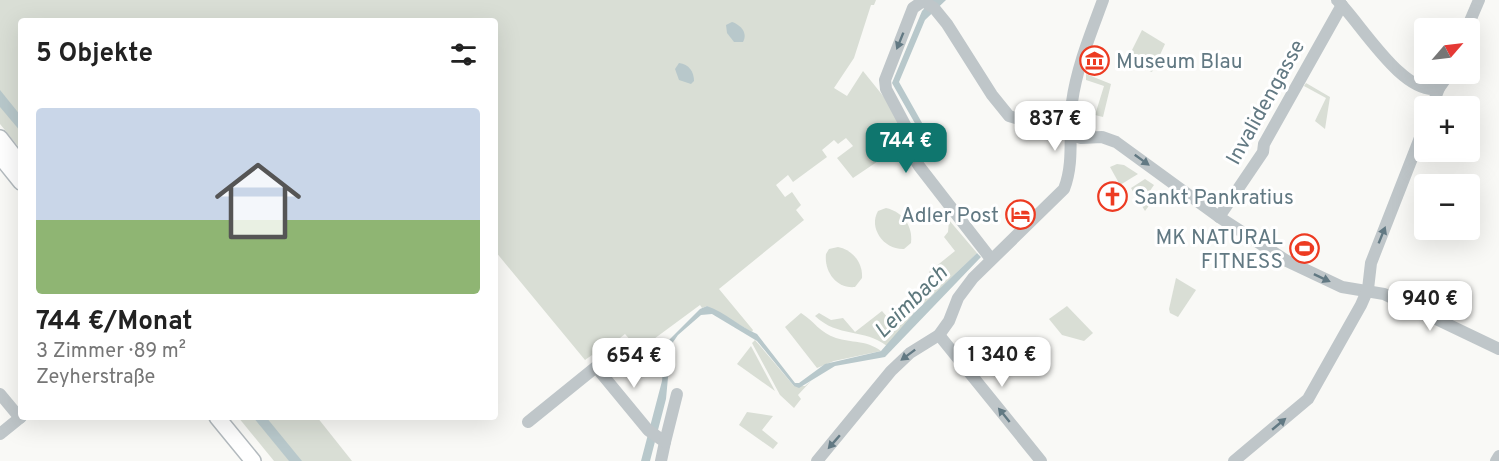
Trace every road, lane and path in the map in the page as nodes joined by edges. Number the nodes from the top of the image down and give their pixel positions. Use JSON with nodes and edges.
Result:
{"nodes":[{"id":1,"x":1103,"y":0,"type":"edge"},
{"id":2,"x":1479,"y":0,"type":"edge"},
{"id":3,"x":1339,"y":2,"type":"edge"},
{"id":4,"x":1471,"y":18,"type":"edge"},
{"id":5,"x":1442,"y":84,"type":"edge"},
{"id":6,"x":1439,"y":88,"type":"junction"},
{"id":7,"x":1436,"y":96,"type":"edge"},
{"id":8,"x":1070,"y":134,"type":"junction"},
{"id":9,"x":0,"y":138,"type":"edge"},
{"id":10,"x":1414,"y":153,"type":"edge"},
{"id":11,"x":0,"y":156,"type":"edge"},
{"id":12,"x":18,"y":161,"type":"edge"},
{"id":13,"x":18,"y":178,"type":"edge"},
{"id":14,"x":1219,"y":217,"type":"junction"},
{"id":15,"x":991,"y":259,"type":"junction"},
{"id":16,"x":1367,"y":291,"type":"junction"},
{"id":17,"x":939,"y":335,"type":"junction"},
{"id":18,"x":1499,"y":349,"type":"edge"},
{"id":19,"x":0,"y":394,"type":"edge"},
{"id":20,"x":677,"y":394,"type":"dead end"},
{"id":21,"x":18,"y":414,"type":"edge"},
{"id":22,"x":18,"y":419,"type":"edge"},
{"id":23,"x":219,"y":420,"type":"edge"},
{"id":24,"x":528,"y":422,"type":"dead end"},
{"id":25,"x":0,"y":434,"type":"edge"},
{"id":26,"x":657,"y":436,"type":"junction"},
{"id":27,"x":1499,"y":456,"type":"edge"},
{"id":28,"x":253,"y":461,"type":"edge"},
{"id":29,"x":661,"y":461,"type":"edge"},
{"id":30,"x":817,"y":461,"type":"edge"},
{"id":31,"x":1041,"y":461,"type":"edge"},
{"id":32,"x":1234,"y":461,"type":"edge"},
{"id":33,"x":1496,"y":461,"type":"edge"}],
"edges":[{"from":1,"to":8,"type":"street"},
{"from":2,"to":4,"type":"street"},
{"from":3,"to":6,"type":"street"},
{"from":3,"to":14,"type":"street","name":"Invalidengasse"},
{"from":5,"to":6,"type":"street"},
{"from":6,"to":7,"type":"street"},
{"from":8,"to":14,"type":"street","one_way":true},
{"from":8,"to":15,"type":"street"},
{"from":8,"to":15,"type":"street","one_way":true},
{"from":9,"to":12,"type":"main road"},
{"from":16,"to":10,"type":"street","one_way":true},
{"from":11,"to":13,"type":"main road"},
{"from":14,"to":16,"type":"street","one_way":true},
{"from":15,"to":17,"type":"street"},
{"from":16,"to":18,"type":"street"},
{"from":32,"to":16,"type":"street","one_way":true},
{"from":17,"to":30,"type":"street","one_way":true},
{"from":31,"to":17,"type":"street","one_way":true},
{"from":19,"to":21,"type":"street"},
{"from":20,"to":26,"type":"street"},
{"from":22,"to":25,"type":"street"},
{"from":23,"to":28,"type":"main road"},
{"from":24,"to":26,"type":"street"},
{"from":26,"to":29,"type":"street"},
{"from":27,"to":33,"type":"street"}]}
